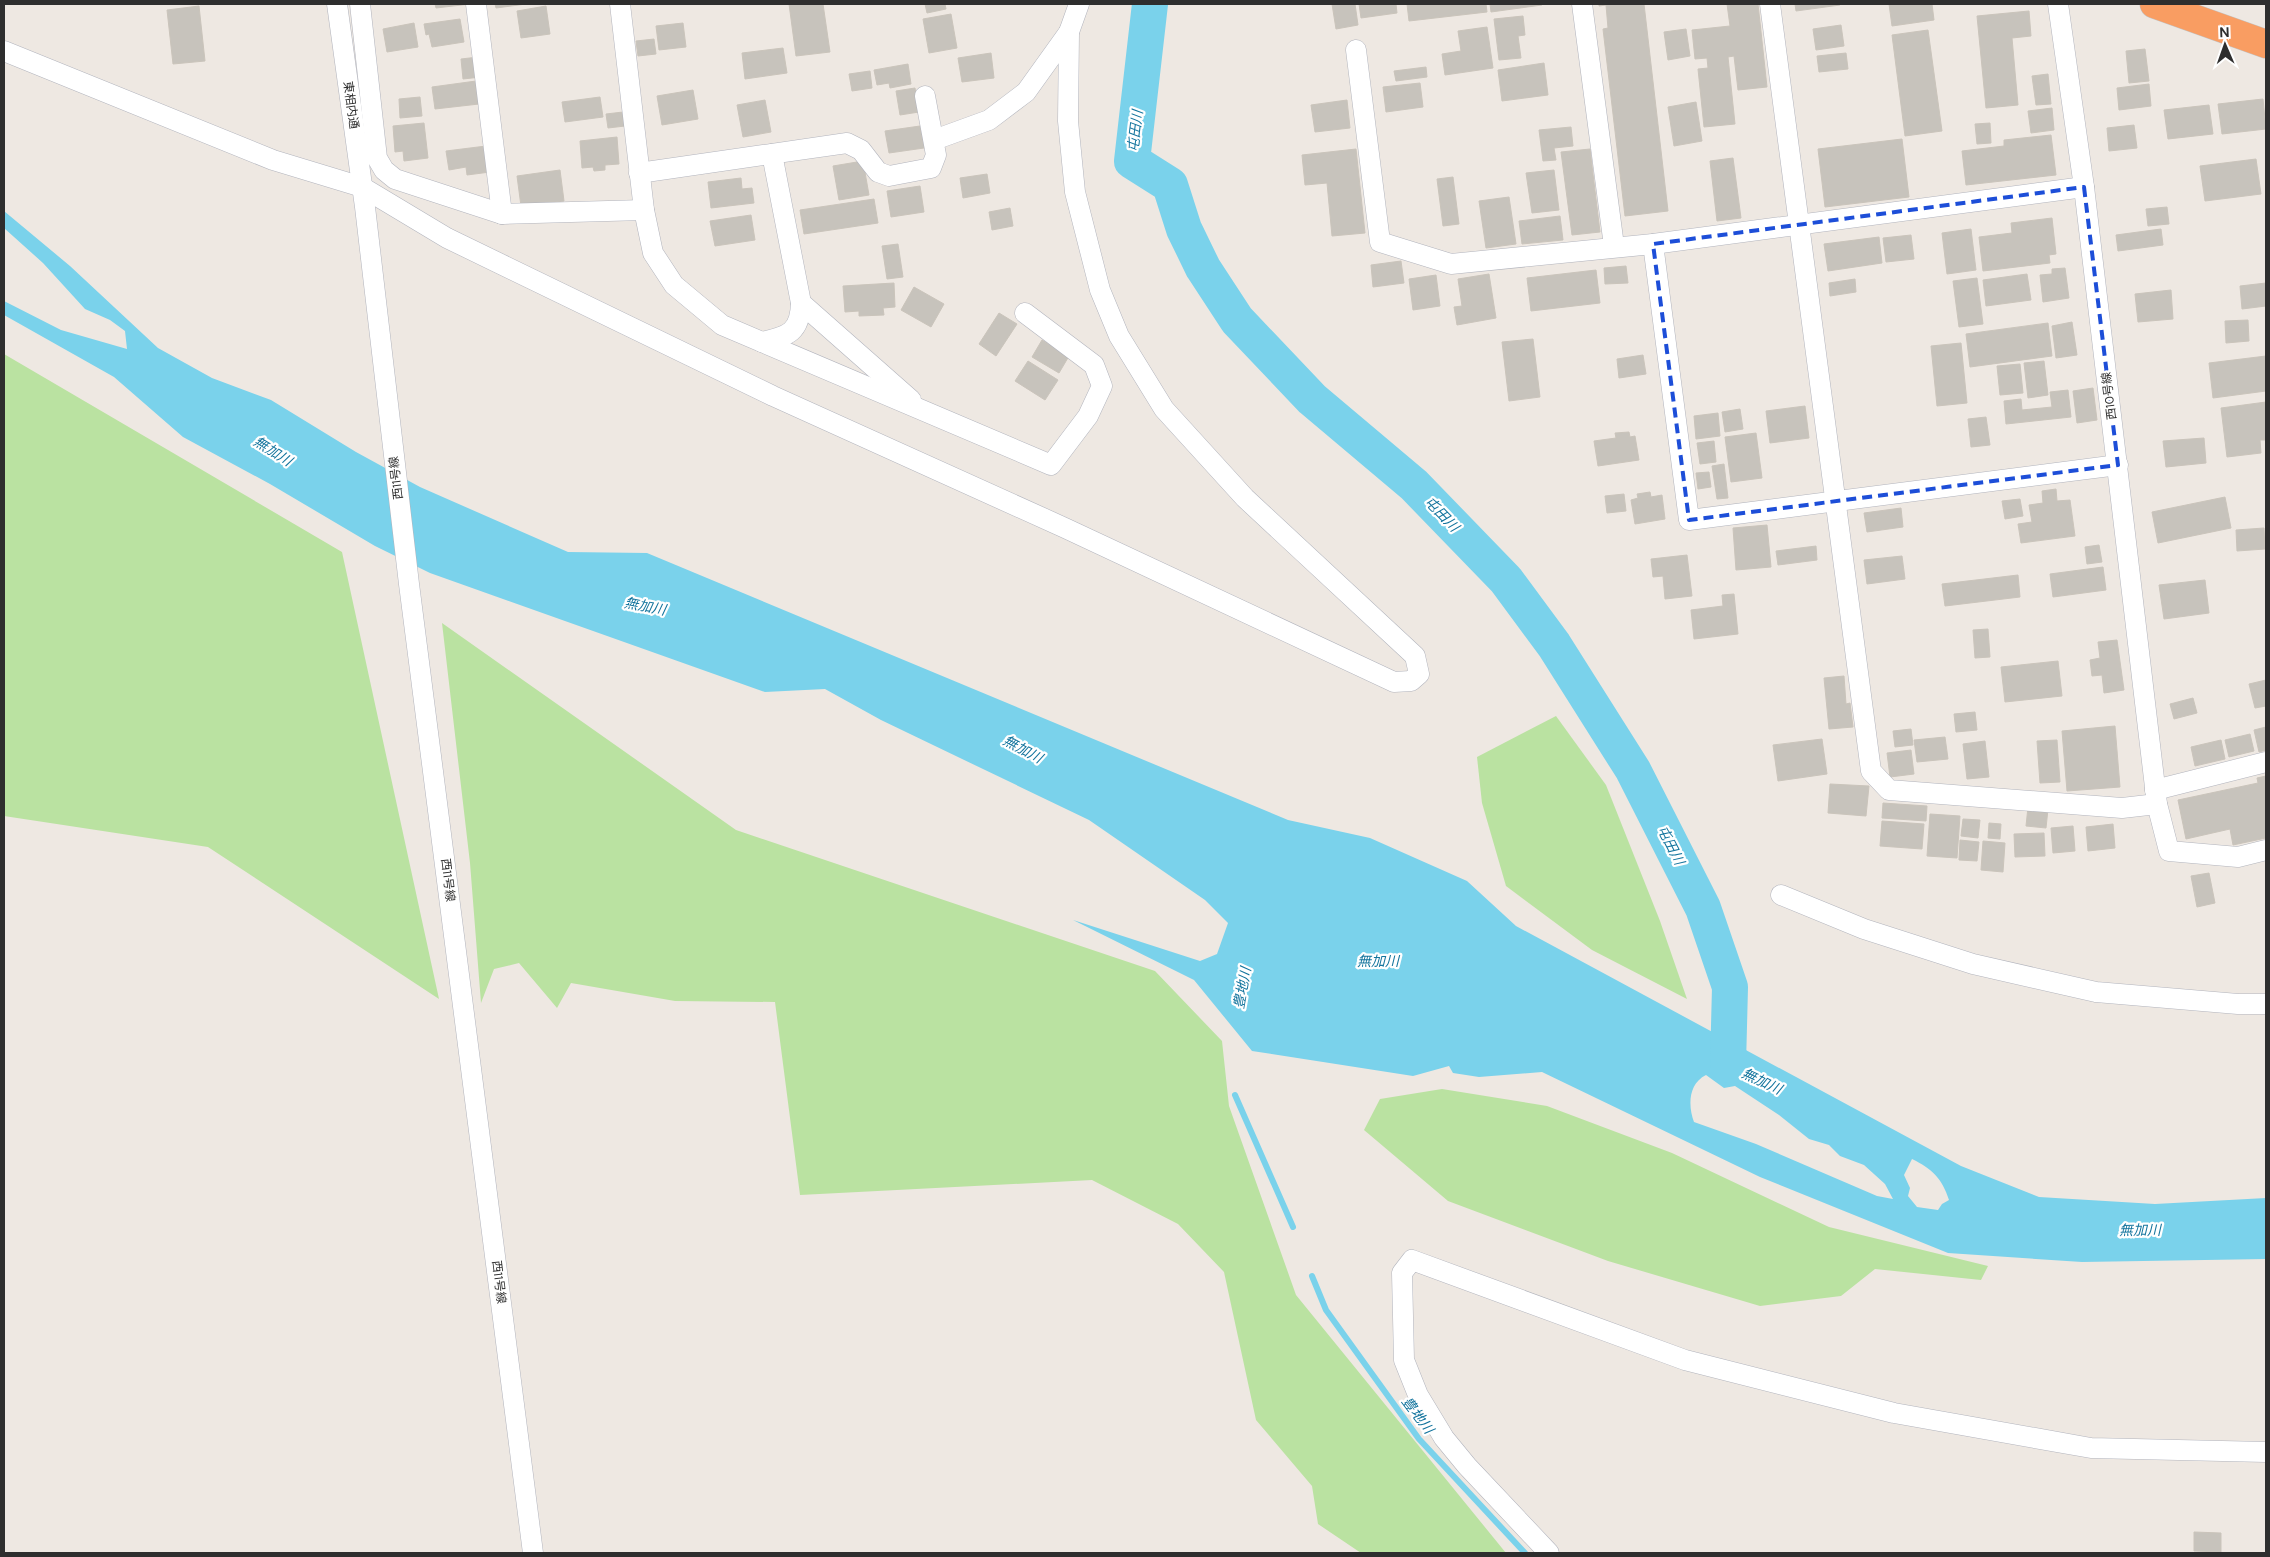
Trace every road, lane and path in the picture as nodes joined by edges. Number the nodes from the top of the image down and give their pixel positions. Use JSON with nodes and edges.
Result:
{"nodes":[{"id":1,"x":337,"y":4,"type":"edge"},
{"id":2,"x":360,"y":4,"type":"edge"},
{"id":3,"x":476,"y":4,"type":"edge"},
{"id":4,"x":620,"y":4,"type":"edge"},
{"id":5,"x":1079,"y":4,"type":"edge"},
{"id":6,"x":1582,"y":4,"type":"edge"},
{"id":7,"x":1770,"y":4,"type":"edge"},
{"id":8,"x":2058,"y":4,"type":"edge"},
{"id":9,"x":2154,"y":4,"type":"edge"},
{"id":10,"x":1070,"y":32,"type":"junction"},
{"id":11,"x":2266,"y":44,"type":"edge"},
{"id":12,"x":1356,"y":50,"type":"dead end"},
{"id":13,"x":4,"y":51,"type":"edge"},
{"id":14,"x":925,"y":96,"type":"dead end"},
{"id":15,"x":934,"y":140,"type":"junction"},
{"id":16,"x":772,"y":154,"type":"junction"},
{"id":17,"x":638,"y":173,"type":"junction"},
{"id":18,"x":2084,"y":187,"type":"junction"},
{"id":19,"x":363,"y":197,"type":"junction"},
{"id":20,"x":644,"y":210,"type":"junction"},
{"id":21,"x":502,"y":214,"type":"junction"},
{"id":22,"x":1799,"y":225,"type":"junction"},
{"id":23,"x":1653,"y":244,"type":"junction"},
{"id":24,"x":1614,"y":246,"type":"junction"},
{"id":25,"x":801,"y":302,"type":"junction"},
{"id":26,"x":1025,"y":313,"type":"dead end"},
{"id":27,"x":762,"y":342,"type":"junction"},
{"id":28,"x":923,"y":411,"type":"junction"},
{"id":29,"x":2118,"y":465,"type":"junction"},
{"id":30,"x":1836,"y":502,"type":"junction"},
{"id":31,"x":2266,"y":762,"type":"edge"},
{"id":32,"x":2156,"y":797,"type":"junction"},
{"id":33,"x":2266,"y":850,"type":"edge"},
{"id":34,"x":1781,"y":895,"type":"dead end"},
{"id":35,"x":2266,"y":1004,"type":"edge"},
{"id":36,"x":2266,"y":1452,"type":"edge"},
{"id":37,"x":533,"y":1553,"type":"edge"},
{"id":38,"x":1549,"y":1553,"type":"edge"}],
"edges":[{"from":1,"to":19,"type":"street","name":"東相内通"},
{"from":2,"to":21,"type":"street"},
{"from":3,"to":21,"type":"street"},
{"from":4,"to":17,"type":"street"},
{"from":5,"to":10,"type":"street"},
{"from":6,"to":24,"type":"street"},
{"from":7,"to":22,"type":"street"},
{"from":8,"to":18,"type":"street","name":"西10号線"},
{"from":9,"to":11,"type":"highway"},
{"from":10,"to":15,"type":"street"},
{"from":10,"to":19,"type":"street"},
{"from":12,"to":24,"type":"street"},
{"from":13,"to":19,"type":"street"},
{"from":14,"to":15,"type":"street"},
{"from":15,"to":16,"type":"street"},
{"from":16,"to":17,"type":"street"},
{"from":16,"to":25,"type":"street"},
{"from":17,"to":20,"type":"street"},
{"from":18,"to":22,"type":"street"},
{"from":18,"to":29,"type":"street","name":"西10号線"},
{"from":19,"to":37,"type":"street","name":"西11号線"},
{"from":20,"to":21,"type":"street"},
{"from":20,"to":27,"type":"street"},
{"from":22,"to":23,"type":"street"},
{"from":22,"to":30,"type":"street"},
{"from":23,"to":24,"type":"street"},
{"from":23,"to":30,"type":"street"},
{"from":25,"to":27,"type":"street"},
{"from":25,"to":28,"type":"street"},
{"from":26,"to":28,"type":"street"},
{"from":27,"to":28,"type":"street"},
{"from":29,"to":30,"type":"street"},
{"from":29,"to":32,"type":"street","name":"西10号線"},
{"from":30,"to":32,"type":"street"},
{"from":31,"to":32,"type":"street"},
{"from":32,"to":33,"type":"street","name":"西10号線"},
{"from":34,"to":35,"type":"street"},
{"from":36,"to":38,"type":"street"}]}
